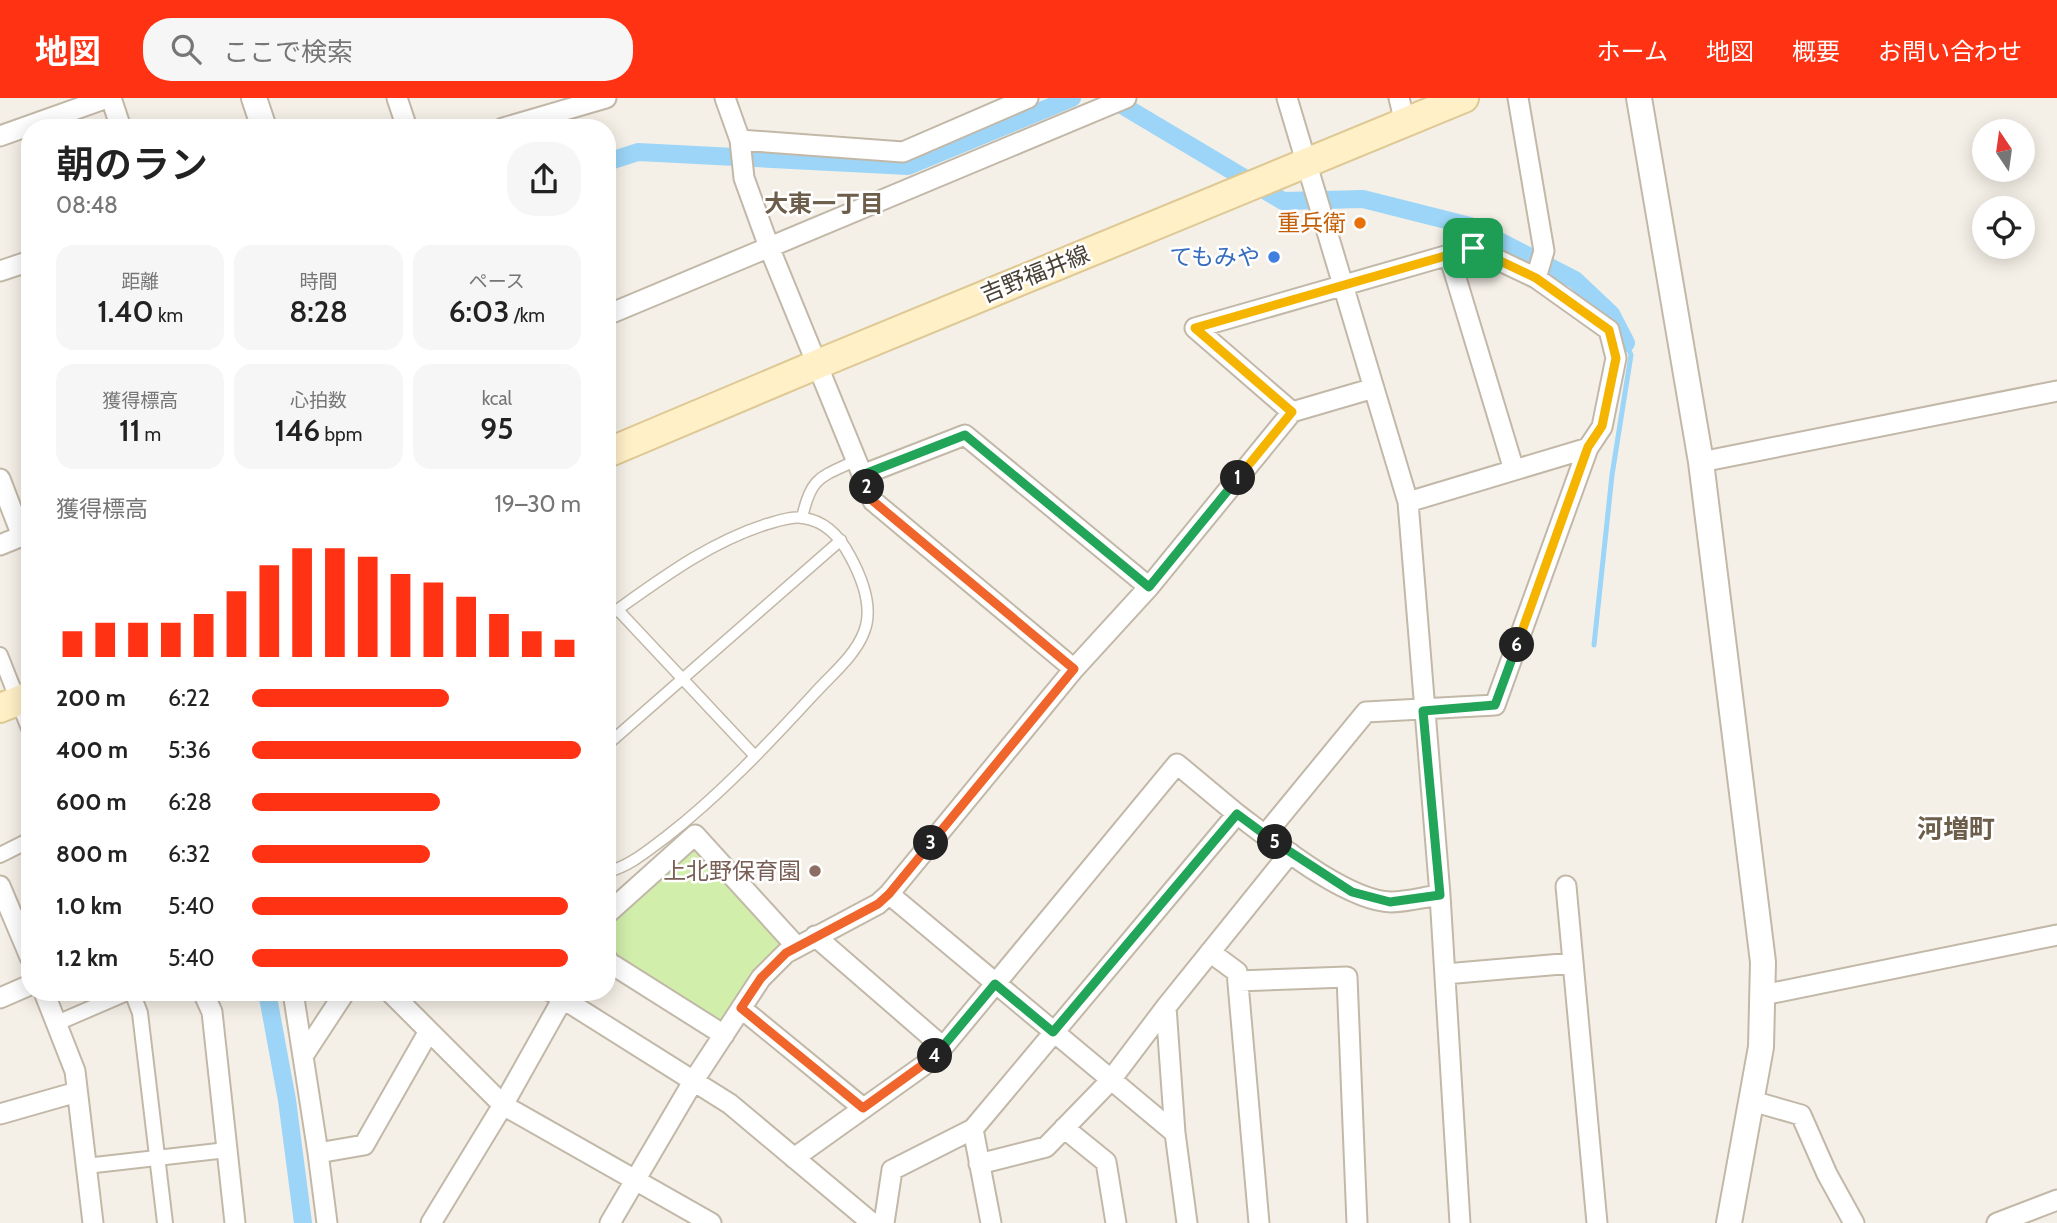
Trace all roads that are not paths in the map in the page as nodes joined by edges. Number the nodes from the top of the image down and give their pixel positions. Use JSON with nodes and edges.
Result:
{"nodes":[{"id":1,"x":109,"y":98,"type":"edge"},
{"id":2,"x":254,"y":98,"type":"edge"},
{"id":3,"x":397,"y":98,"type":"edge"},
{"id":4,"x":606,"y":98,"type":"edge"},
{"id":5,"x":725,"y":98,"type":"edge"},
{"id":6,"x":1028,"y":98,"type":"edge"},
{"id":7,"x":1126,"y":98,"type":"edge"},
{"id":8,"x":1287,"y":98,"type":"edge"},
{"id":9,"x":1464,"y":98,"type":"edge"},
{"id":10,"x":1518,"y":98,"type":"edge"},
{"id":11,"x":1639,"y":98,"type":"edge"},
{"id":12,"x":1402,"y":110,"type":"edge"},
{"id":13,"x":49,"y":119,"type":"edge"},
{"id":14,"x":117,"y":119,"type":"edge"},
{"id":15,"x":261,"y":119,"type":"edge"},
{"id":16,"x":404,"y":119,"type":"edge"},
{"id":17,"x":534,"y":119,"type":"edge"},
{"id":18,"x":21,"y":129,"type":"edge"},
{"id":19,"x":0,"y":136,"type":"edge"},
{"id":20,"x":740,"y":140,"type":"junction"},
{"id":21,"x":1307,"y":163,"type":"junction"},
{"id":22,"x":769,"y":247,"type":"junction"},
{"id":23,"x":1449,"y":255,"type":"junction"},
{"id":24,"x":21,"y":264,"type":"edge"},
{"id":25,"x":0,"y":271,"type":"edge"},
{"id":26,"x":1536,"y":278,"type":"junction"},
{"id":27,"x":1343,"y":286,"type":"junction"},
{"id":28,"x":616,"y":311,"type":"edge"},
{"id":29,"x":818,"y":364,"type":"junction"},
{"id":30,"x":1374,"y":388,"type":"junction"},
{"id":31,"x":2057,"y":391,"type":"edge"},
{"id":32,"x":1292,"y":412,"type":"junction"},
{"id":33,"x":1588,"y":447,"type":"junction"},
{"id":34,"x":616,"y":449,"type":"edge"},
{"id":35,"x":1701,"y":462,"type":"junction"},
{"id":36,"x":859,"y":468,"type":"junction"},
{"id":37,"x":1514,"y":470,"type":"junction"},
{"id":38,"x":0,"y":479,"type":"edge"},
{"id":39,"x":1408,"y":502,"type":"junction"},
{"id":40,"x":802,"y":518,"type":"junction"},
{"id":41,"x":21,"y":521,"type":"edge"},
{"id":42,"x":21,"y":534,"type":"edge"},
{"id":43,"x":842,"y":540,"type":"junction"},
{"id":44,"x":0,"y":545,"type":"edge"},
{"id":45,"x":1149,"y":587,"type":"junction"},
{"id":46,"x":617,"y":610,"type":"joint"},
{"id":47,"x":0,"y":655,"type":"edge"},
{"id":48,"x":1074,"y":669,"type":"junction"},
{"id":49,"x":683,"y":679,"type":"junction"},
{"id":50,"x":16,"y":701,"type":"edge"},
{"id":51,"x":1423,"y":711,"type":"junction"},
{"id":52,"x":616,"y":737,"type":"edge"},
{"id":53,"x":754,"y":755,"type":"junction"},
{"id":54,"x":1237,"y":814,"type":"junction"},
{"id":55,"x":1265,"y":835,"type":"junction"},
{"id":56,"x":21,"y":844,"type":"edge"},
{"id":57,"x":1290,"y":853,"type":"junction"},
{"id":58,"x":0,"y":855,"type":"edge"},
{"id":59,"x":616,"y":869,"type":"edge"},
{"id":60,"x":0,"y":886,"type":"edge"},
{"id":61,"x":1566,"y":886,"type":"dead end"},
{"id":62,"x":889,"y":894,"type":"junction"},
{"id":63,"x":1440,"y":895,"type":"junction"},
{"id":64,"x":616,"y":907,"type":"edge"},
{"id":65,"x":2057,"y":935,"type":"edge"},
{"id":66,"x":21,"y":936,"type":"edge"},
{"id":67,"x":815,"y":936,"type":"junction"},
{"id":68,"x":797,"y":947,"type":"junction"},
{"id":69,"x":1210,"y":952,"type":"junction"},
{"id":70,"x":1573,"y":963,"type":"junction"},
{"id":71,"x":616,"y":967,"type":"edge"},
{"id":72,"x":1445,"y":974,"type":"junction"},
{"id":73,"x":1237,"y":981,"type":"junction"},
{"id":74,"x":995,"y":984,"type":"junction"},
{"id":75,"x":21,"y":989,"type":"edge"},
{"id":76,"x":1763,"y":995,"type":"junction"},
{"id":77,"x":0,"y":998,"type":"edge"},
{"id":78,"x":48,"y":1001,"type":"edge"},
{"id":79,"x":109,"y":1001,"type":"edge"},
{"id":80,"x":134,"y":1001,"type":"edge"},
{"id":81,"x":207,"y":1001,"type":"edge"},
{"id":82,"x":294,"y":1001,"type":"edge"},
{"id":83,"x":339,"y":1001,"type":"edge"},
{"id":84,"x":399,"y":1001,"type":"edge"},
{"id":85,"x":555,"y":1001,"type":"edge"},
{"id":86,"x":565,"y":1001,"type":"edge"},
{"id":87,"x":1166,"y":1007,"type":"junction"},
{"id":88,"x":741,"y":1008,"type":"junction"},
{"id":89,"x":57,"y":1023,"type":"junction"},
{"id":90,"x":429,"y":1031,"type":"junction"},
{"id":91,"x":1053,"y":1032,"type":"junction"},
{"id":92,"x":724,"y":1035,"type":"junction"},
{"id":93,"x":943,"y":1047,"type":"junction"},
{"id":94,"x":303,"y":1056,"type":"junction"},
{"id":95,"x":694,"y":1080,"type":"junction"},
{"id":96,"x":1110,"y":1081,"type":"junction"},
{"id":97,"x":77,"y":1092,"type":"junction"},
{"id":98,"x":1752,"y":1101,"type":"junction"},
{"id":99,"x":503,"y":1105,"type":"junction"},
{"id":100,"x":863,"y":1108,"type":"junction"},
{"id":101,"x":0,"y":1114,"type":"edge"},
{"id":102,"x":1065,"y":1128,"type":"junction"},
{"id":103,"x":973,"y":1129,"type":"junction"},
{"id":104,"x":1175,"y":1133,"type":"junction"},
{"id":105,"x":227,"y":1150,"type":"junction"},
{"id":106,"x":318,"y":1153,"type":"junction"},
{"id":107,"x":157,"y":1157,"type":"junction"},
{"id":108,"x":794,"y":1158,"type":"junction"},
{"id":109,"x":979,"y":1164,"type":"junction"},
{"id":110,"x":86,"y":1166,"type":"junction"},
{"id":111,"x":635,"y":1181,"type":"junction"},
{"id":112,"x":2057,"y":1200,"type":"edge"},
{"id":113,"x":850,"y":1215,"type":"edge"},
{"id":114,"x":93,"y":1223,"type":"edge"},
{"id":115,"x":165,"y":1223,"type":"edge"},
{"id":116,"x":235,"y":1223,"type":"edge"},
{"id":117,"x":327,"y":1223,"type":"edge"},
{"id":118,"x":431,"y":1223,"type":"edge"},
{"id":119,"x":610,"y":1223,"type":"edge"},
{"id":120,"x":711,"y":1223,"type":"edge"},
{"id":121,"x":872,"y":1223,"type":"edge"},
{"id":122,"x":884,"y":1223,"type":"edge"},
{"id":123,"x":991,"y":1223,"type":"edge"},
{"id":124,"x":1116,"y":1223,"type":"edge"},
{"id":125,"x":1187,"y":1223,"type":"edge"},
{"id":126,"x":1259,"y":1223,"type":"edge"},
{"id":127,"x":1357,"y":1223,"type":"edge"},
{"id":128,"x":1460,"y":1223,"type":"edge"},
{"id":129,"x":1597,"y":1223,"type":"edge"},
{"id":130,"x":1729,"y":1223,"type":"edge"},
{"id":131,"x":1854,"y":1223,"type":"edge"},
{"id":132,"x":1997,"y":1223,"type":"edge"}],
"edges":[{"from":1,"to":13,"type":"street"},
{"from":1,"to":14,"type":"street"},
{"from":2,"to":15,"type":"street"},
{"from":3,"to":16,"type":"street"},
{"from":4,"to":17,"type":"street"},
{"from":5,"to":20,"type":"street"},
{"from":6,"to":20,"type":"street"},
{"from":7,"to":22,"type":"street"},
{"from":8,"to":21,"type":"street"},
{"from":9,"to":12,"type":"main road","name":"吉野福井線"},
{"from":10,"to":26,"type":"street"},
{"from":11,"to":35,"type":"street"},
{"from":12,"to":21,"type":"main road","name":"吉野福井線"},
{"from":18,"to":19,"type":"street"},
{"from":20,"to":22,"type":"street"},
{"from":21,"to":27,"type":"street"},
{"from":21,"to":29,"type":"main road","name":"吉野福井線"},
{"from":22,"to":28,"type":"street"},
{"from":22,"to":29,"type":"street"},
{"from":23,"to":26,"type":"street"},
{"from":23,"to":27,"type":"street"},
{"from":23,"to":37,"type":"street"},
{"from":24,"to":25,"type":"street"},
{"from":26,"to":33,"type":"street"},
{"from":27,"to":30,"type":"street"},
{"from":27,"to":32,"type":"street"},
{"from":29,"to":34,"type":"main road","name":"吉野福井線"},
{"from":29,"to":36,"type":"street"},
{"from":30,"to":32,"type":"street"},
{"from":30,"to":39,"type":"street"},
{"from":31,"to":35,"type":"street"},
{"from":32,"to":45,"type":"street"},
{"from":33,"to":37,"type":"street"},
{"from":33,"to":51,"type":"street"},
{"from":35,"to":76,"type":"street"},
{"from":36,"to":40,"type":"lane"},
{"from":36,"to":45,"type":"street"},
{"from":36,"to":48,"type":"street"},
{"from":37,"to":39,"type":"street"},
{"from":38,"to":41,"type":"street"},
{"from":39,"to":51,"type":"street"},
{"from":40,"to":43,"type":"lane"},
{"from":40,"to":46,"type":"lane"},
{"from":42,"to":44,"type":"street"},
{"from":43,"to":49,"type":"lane"},
{"from":43,"to":53,"type":"lane"},
{"from":45,"to":48,"type":"street"},
{"from":46,"to":49,"type":"lane"},
{"from":47,"to":50,"type":"street"},
{"from":48,"to":62,"type":"street"},
{"from":49,"to":52,"type":"lane"},
{"from":49,"to":53,"type":"lane"},
{"from":51,"to":55,"type":"street"},
{"from":51,"to":63,"type":"street"},
{"from":53,"to":59,"type":"lane"},
{"from":54,"to":55,"type":"street"},
{"from":54,"to":74,"type":"street"},
{"from":54,"to":91,"type":"street"},
{"from":55,"to":57,"type":"street"},
{"from":56,"to":58,"type":"street"},
{"from":57,"to":63,"type":"street"},
{"from":57,"to":69,"type":"street"},
{"from":60,"to":66,"type":"street"},
{"from":61,"to":70,"type":"street"},
{"from":62,"to":67,"type":"street"},
{"from":62,"to":74,"type":"street"},
{"from":63,"to":72,"type":"street"},
{"from":64,"to":68,"type":"street"},
{"from":65,"to":76,"type":"street"},
{"from":67,"to":68,"type":"street"},
{"from":67,"to":93,"type":"street"},
{"from":68,"to":88,"type":"street"},
{"from":69,"to":73,"type":"street"},
{"from":69,"to":87,"type":"street"},
{"from":70,"to":72,"type":"street"},
{"from":70,"to":129,"type":"street"},
{"from":71,"to":92,"type":"street"},
{"from":72,"to":128,"type":"street"},
{"from":73,"to":126,"type":"street"},
{"from":73,"to":127,"type":"street"},
{"from":74,"to":91,"type":"street"},
{"from":74,"to":93,"type":"street"},
{"from":75,"to":77,"type":"street"},
{"from":76,"to":98,"type":"street"},
{"from":78,"to":89,"type":"street"},
{"from":79,"to":89,"type":"street"},
{"from":80,"to":107,"type":"street"},
{"from":81,"to":105,"type":"street"},
{"from":82,"to":94,"type":"street"},
{"from":83,"to":94,"type":"street"},
{"from":84,"to":90,"type":"street"},
{"from":85,"to":99,"type":"street"},
{"from":86,"to":95,"type":"street"},
{"from":87,"to":96,"type":"street"},
{"from":87,"to":104,"type":"street"},
{"from":88,"to":92,"type":"street"},
{"from":88,"to":100,"type":"street"},
{"from":89,"to":97,"type":"street"},
{"from":90,"to":99,"type":"street"},
{"from":90,"to":106,"type":"street"},
{"from":91,"to":96,"type":"street"},
{"from":91,"to":103,"type":"street"},
{"from":92,"to":95,"type":"street"},
{"from":93,"to":100,"type":"street"},
{"from":94,"to":106,"type":"street"},
{"from":95,"to":108,"type":"street"},
{"from":95,"to":111,"type":"street"},
{"from":96,"to":102,"type":"street"},
{"from":96,"to":104,"type":"street"},
{"from":97,"to":101,"type":"street"},
{"from":97,"to":110,"type":"street"},
{"from":98,"to":130,"type":"street"},
{"from":98,"to":131,"type":"street"},
{"from":99,"to":111,"type":"street"},
{"from":99,"to":118,"type":"street"},
{"from":100,"to":108,"type":"street"},
{"from":102,"to":109,"type":"street"},
{"from":102,"to":124,"type":"street"},
{"from":103,"to":109,"type":"street"},
{"from":103,"to":122,"type":"street"},
{"from":104,"to":125,"type":"street"},
{"from":105,"to":107,"type":"street"},
{"from":105,"to":116,"type":"street"},
{"from":106,"to":117,"type":"street"},
{"from":107,"to":110,"type":"street"},
{"from":107,"to":115,"type":"street"},
{"from":108,"to":113,"type":"street"},
{"from":109,"to":123,"type":"street"},
{"from":110,"to":114,"type":"street"},
{"from":111,"to":119,"type":"street"},
{"from":111,"to":120,"type":"street"},
{"from":112,"to":132,"type":"street"},
{"from":113,"to":121,"type":"street"}]}
